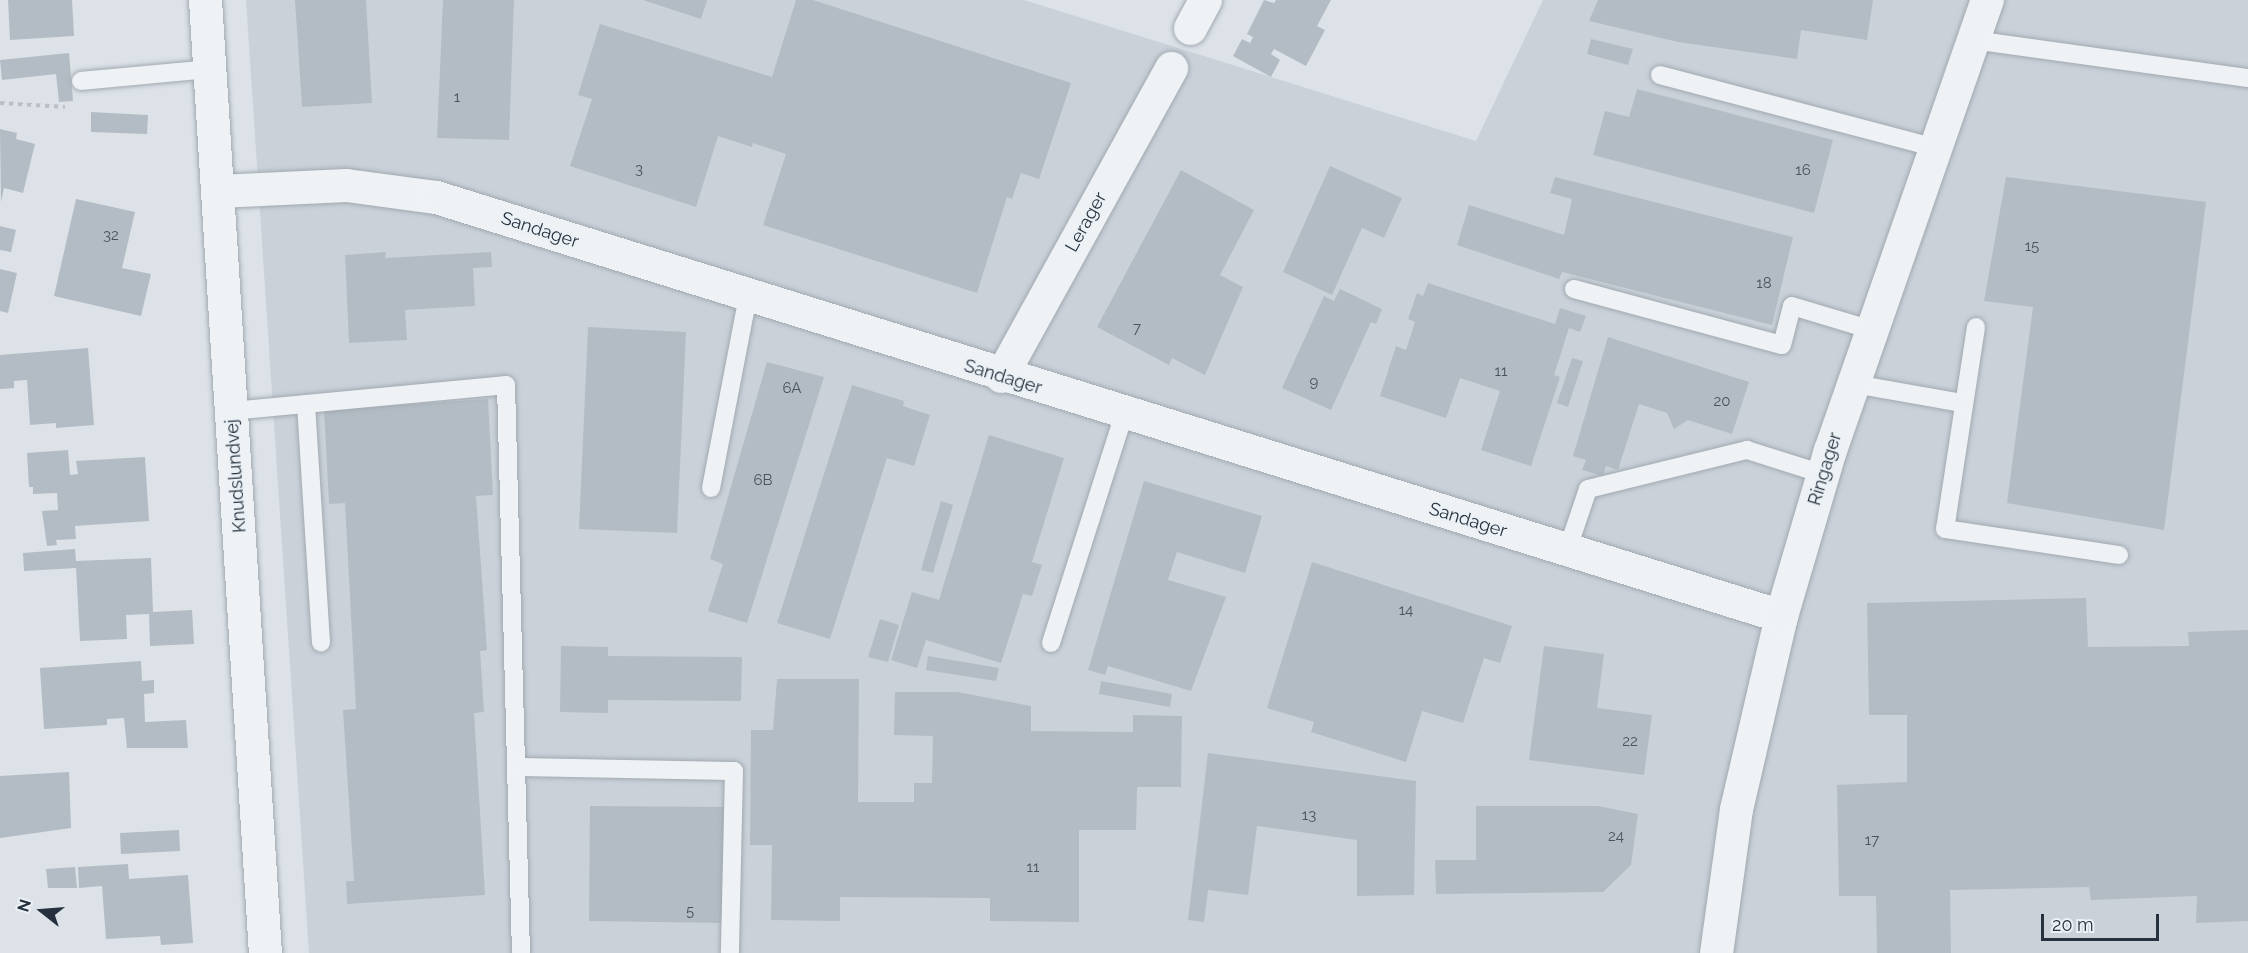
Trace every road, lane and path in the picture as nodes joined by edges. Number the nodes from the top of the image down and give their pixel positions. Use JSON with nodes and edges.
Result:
{"nodes":[{"id":1,"x":205,"y":0,"type":"edge"},
{"id":2,"x":1205,"y":0,"type":"edge"},
{"id":3,"x":1988,"y":0,"type":"edge"},
{"id":4,"x":1190,"y":28,"type":"dead end"},
{"id":5,"x":1973,"y":40,"type":"junction"},
{"id":6,"x":1171,"y":68,"type":"dead end"},
{"id":7,"x":210,"y":69,"type":"junction"},
{"id":8,"x":1660,"y":75,"type":"dead end"},
{"id":9,"x":2248,"y":78,"type":"edge"},
{"id":10,"x":81,"y":81,"type":"joint"},
{"id":11,"x":0,"y":103,"type":"edge"},
{"id":12,"x":1936,"y":148,"type":"junction"},
{"id":13,"x":218,"y":191,"type":"junction"},
{"id":14,"x":1574,"y":289,"type":"dead end"},
{"id":15,"x":748,"y":296,"type":"junction"},
{"id":16,"x":1976,"y":327,"type":"dead end"},
{"id":17,"x":1872,"y":330,"type":"junction"},
{"id":18,"x":1001,"y":376,"type":"junction"},
{"id":19,"x":1854,"y":384,"type":"junction"},
{"id":20,"x":1962,"y":403,"type":"junction"},
{"id":21,"x":306,"y":404,"type":"junction"},
{"id":22,"x":231,"y":411,"type":"junction"},
{"id":23,"x":1124,"y":414,"type":"junction"},
{"id":24,"x":1823,"y":474,"type":"junction"},
{"id":25,"x":711,"y":488,"type":"dead end"},
{"id":26,"x":1568,"y":550,"type":"junction"},
{"id":27,"x":2119,"y":555,"type":"dead end"},
{"id":28,"x":1781,"y":616,"type":"junction"},
{"id":29,"x":321,"y":643,"type":"dead end"},
{"id":30,"x":1051,"y":644,"type":"dead end"},
{"id":31,"x":517,"y":767,"type":"junction"},
{"id":32,"x":265,"y":953,"type":"edge"},
{"id":33,"x":520,"y":953,"type":"edge"},
{"id":34,"x":730,"y":953,"type":"edge"},
{"id":35,"x":1716,"y":953,"type":"edge"}],
"edges":[{"from":1,"to":7,"type":"street","name":"Knudslundvej"},
{"from":2,"to":4,"type":"street"},
{"from":3,"to":5,"type":"street","name":"Ringager"},
{"from":5,"to":9,"type":"lane"},
{"from":5,"to":12,"type":"street","name":"Ringager"},
{"from":6,"to":18,"type":"street","name":"Lerager"},
{"from":7,"to":10,"type":"lane"},
{"from":7,"to":13,"type":"street","name":"Knudslundvej"},
{"from":8,"to":12,"type":"lane"},
{"from":10,"to":11,"type":"path"},
{"from":12,"to":17,"type":"street","name":"Ringager"},
{"from":13,"to":15,"type":"street","name":"Sandager"},
{"from":13,"to":22,"type":"street","name":"Knudslundvej"},
{"from":14,"to":17,"type":"lane"},
{"from":15,"to":18,"type":"street","name":"Sandager"},
{"from":15,"to":25,"type":"lane"},
{"from":16,"to":20,"type":"lane"},
{"from":17,"to":19,"type":"street","name":"Ringager"},
{"from":18,"to":23,"type":"street","name":"Sandager"},
{"from":19,"to":20,"type":"lane"},
{"from":19,"to":24,"type":"street","name":"Ringager"},
{"from":20,"to":27,"type":"lane"},
{"from":21,"to":22,"type":"lane"},
{"from":21,"to":29,"type":"lane"},
{"from":21,"to":31,"type":"lane"},
{"from":22,"to":32,"type":"street","name":"Knudslundvej"},
{"from":23,"to":26,"type":"street","name":"Sandager"},
{"from":23,"to":30,"type":"lane"},
{"from":24,"to":26,"type":"lane"},
{"from":24,"to":28,"type":"street","name":"Ringager"},
{"from":26,"to":28,"type":"street","name":"Sandager"},
{"from":28,"to":35,"type":"street","name":"Ringager"},
{"from":31,"to":33,"type":"lane"},
{"from":31,"to":34,"type":"lane"}]}
